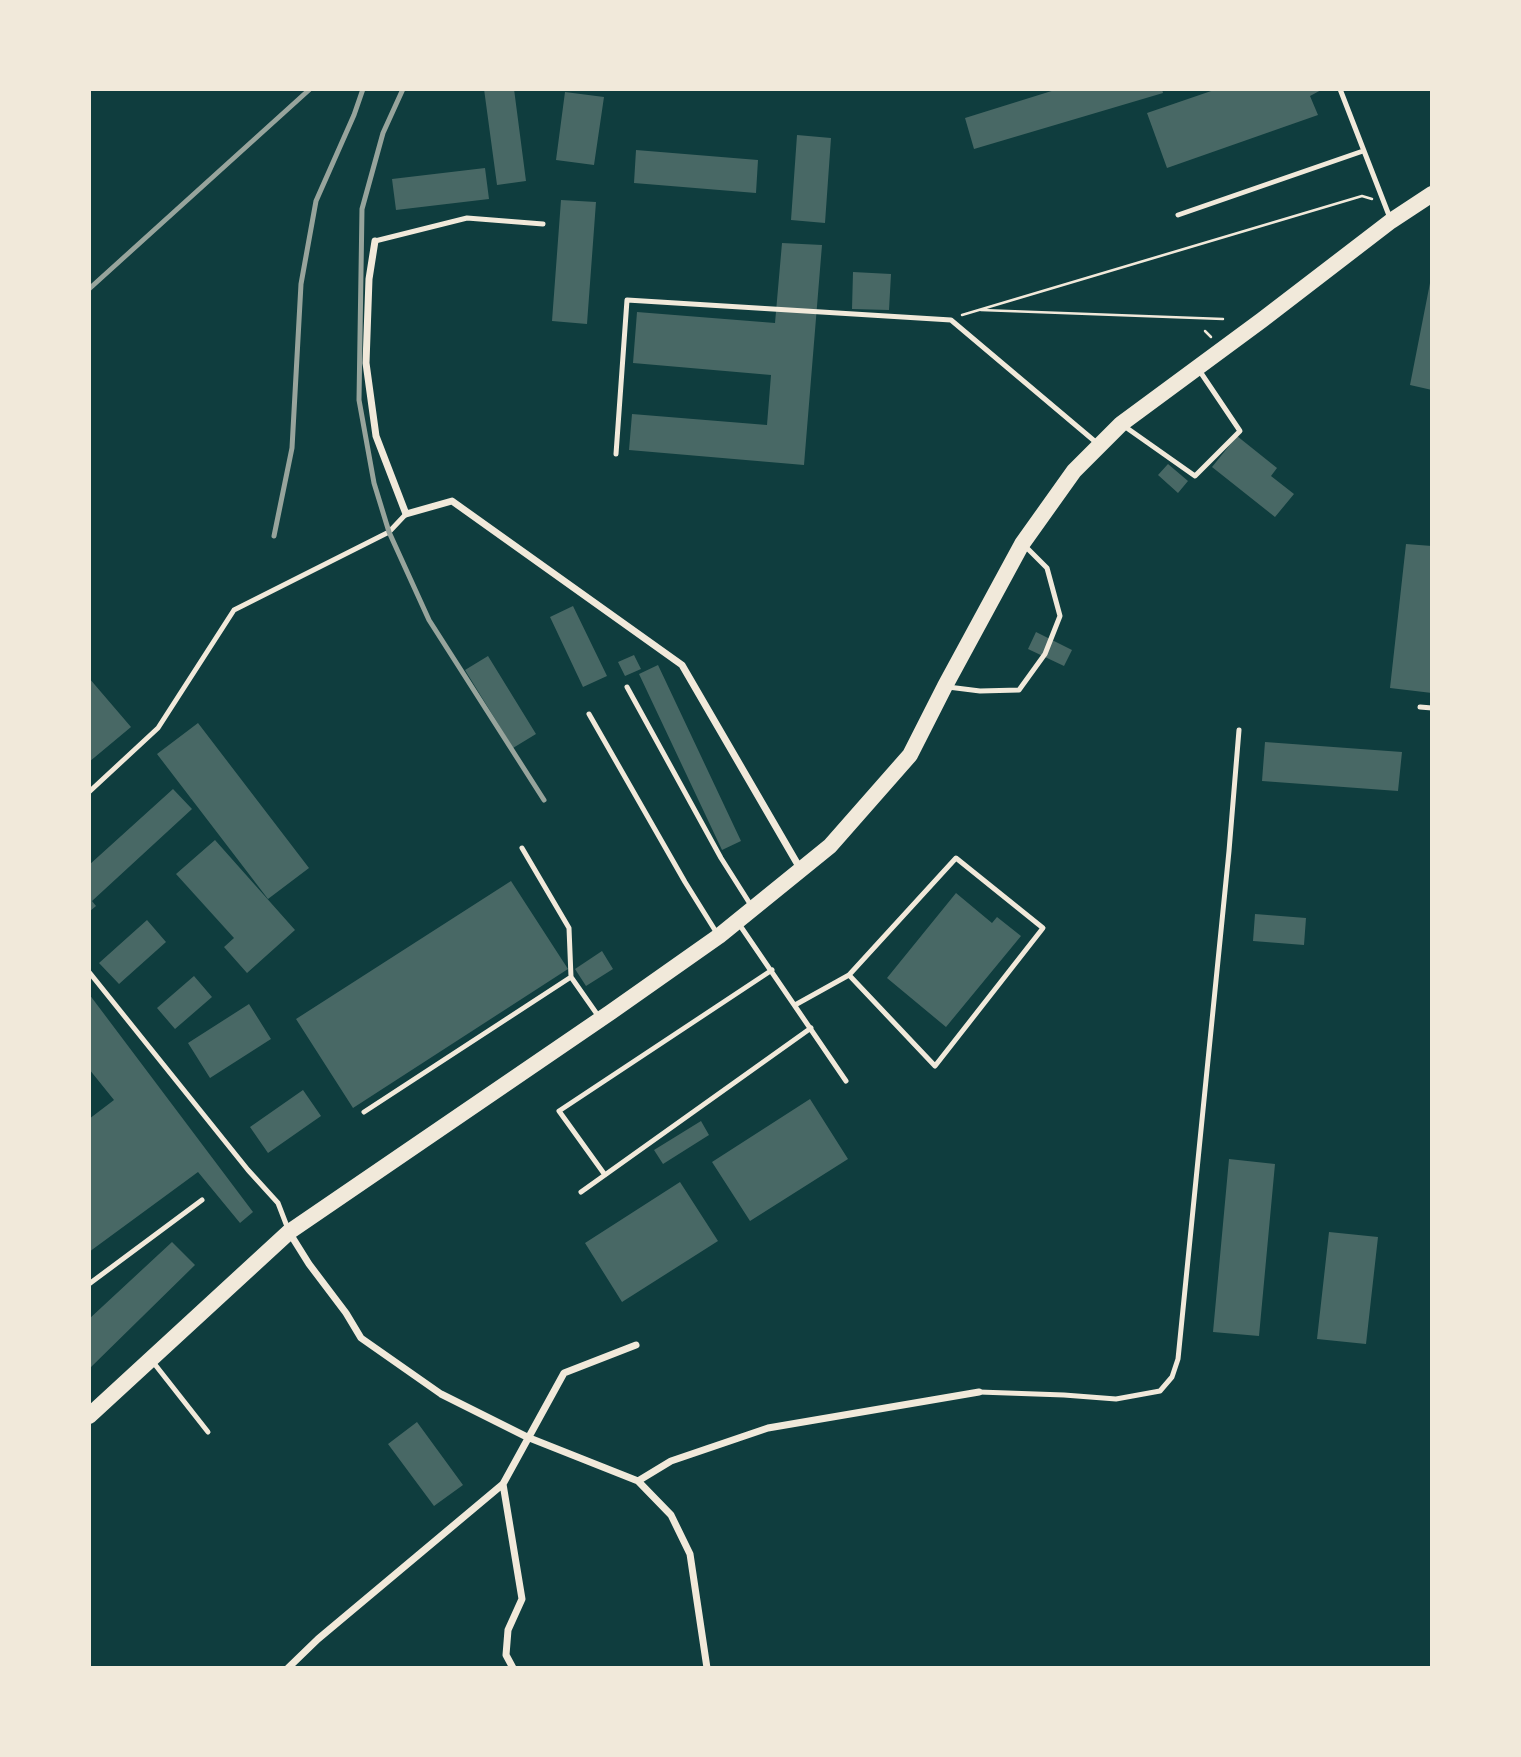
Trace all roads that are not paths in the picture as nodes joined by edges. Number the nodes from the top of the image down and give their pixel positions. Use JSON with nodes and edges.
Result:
{"nodes":[{"id":1,"x":1340,"y":89,"type":"edge"},
{"id":2,"x":1363,"y":151,"type":"junction"},
{"id":3,"x":1432,"y":194,"type":"edge"},
{"id":4,"x":1178,"y":215,"type":"dead end"},
{"id":5,"x":1391,"y":221,"type":"junction"},
{"id":6,"x":542,"y":224,"type":"dead end"},
{"id":7,"x":375,"y":241,"type":"joint"},
{"id":8,"x":1197,"y":367,"type":"junction"},
{"id":9,"x":1121,"y":424,"type":"junction"},
{"id":10,"x":1100,"y":445,"type":"junction"},
{"id":11,"x":616,"y":454,"type":"dead end"},
{"id":12,"x":406,"y":514,"type":"junction"},
{"id":13,"x":1022,"y":544,"type":"junction"},
{"id":14,"x":945,"y":686,"type":"junction"},
{"id":15,"x":628,"y":687,"type":"dead end"},
{"id":16,"x":1420,"y":707,"type":"dead end"},
{"id":17,"x":1432,"y":708,"type":"edge"},
{"id":18,"x":589,"y":714,"type":"dead end"},
{"id":19,"x":1239,"y":730,"type":"dead end"},
{"id":20,"x":89,"y":792,"type":"edge"},
{"id":21,"x":522,"y":848,"type":"dead end"},
{"id":22,"x":801,"y":871,"type":"junction"},
{"id":23,"x":753,"y":909,"type":"junction"},
{"id":24,"x":737,"y":921,"type":"junction"},
{"id":25,"x":719,"y":936,"type":"junction"},
{"id":26,"x":772,"y":970,"type":"junction"},
{"id":27,"x":89,"y":972,"type":"edge"},
{"id":28,"x":849,"y":975,"type":"junction"},
{"id":29,"x":572,"y":977,"type":"junction"},
{"id":30,"x":795,"y":1004,"type":"junction"},
{"id":31,"x":601,"y":1019,"type":"junction"},
{"id":32,"x":811,"y":1028,"type":"junction"},
{"id":33,"x":846,"y":1081,"type":"dead end"},
{"id":34,"x":364,"y":1112,"type":"dead end"},
{"id":35,"x":605,"y":1175,"type":"junction"},
{"id":36,"x":581,"y":1192,"type":"dead end"},
{"id":37,"x":202,"y":1200,"type":"dead end"},
{"id":38,"x":289,"y":1232,"type":"junction"},
{"id":39,"x":89,"y":1284,"type":"edge"},
{"id":40,"x":636,"y":1345,"type":"dead end"},
{"id":41,"x":150,"y":1360,"type":"junction"},
{"id":42,"x":979,"y":1392,"type":"joint"},
{"id":43,"x":89,"y":1416,"type":"edge"},
{"id":44,"x":208,"y":1432,"type":"dead end"},
{"id":45,"x":527,"y":1437,"type":"junction"},
{"id":46,"x":638,"y":1481,"type":"junction"},
{"id":47,"x":503,"y":1484,"type":"junction"},
{"id":48,"x":288,"y":1668,"type":"edge"},
{"id":49,"x":513,"y":1668,"type":"edge"},
{"id":50,"x":707,"y":1668,"type":"edge"}],
"edges":[{"from":1,"to":2,"type":"lane"},
{"from":2,"to":4,"type":"lane"},
{"from":2,"to":5,"type":"lane"},
{"from":3,"to":5,"type":"main road"},
{"from":5,"to":8,"type":"main road"},
{"from":6,"to":7,"type":"lane"},
{"from":7,"to":12,"type":"street"},
{"from":8,"to":9,"type":"main road"},
{"from":8,"to":9,"type":"lane"},
{"from":9,"to":10,"type":"main road"},
{"from":10,"to":11,"type":"lane"},
{"from":10,"to":13,"type":"main road"},
{"from":12,"to":20,"type":"lane"},
{"from":12,"to":22,"type":"street"},
{"from":13,"to":14,"type":"main road"},
{"from":13,"to":14,"type":"lane"},
{"from":14,"to":22,"type":"main road"},
{"from":15,"to":23,"type":"lane"},
{"from":16,"to":17,"type":"lane"},
{"from":18,"to":25,"type":"lane"},
{"from":19,"to":42,"type":"lane"},
{"from":21,"to":29,"type":"lane"},
{"from":22,"to":23,"type":"main road"},
{"from":23,"to":24,"type":"main road"},
{"from":24,"to":25,"type":"main road"},
{"from":24,"to":26,"type":"lane"},
{"from":25,"to":31,"type":"main road"},
{"from":26,"to":30,"type":"lane"},
{"from":26,"to":35,"type":"lane"},
{"from":27,"to":38,"type":"lane"},
{"from":28,"to":28,"type":"lane"},
{"from":28,"to":30,"type":"lane"},
{"from":29,"to":31,"type":"lane"},
{"from":29,"to":34,"type":"lane"},
{"from":30,"to":32,"type":"lane"},
{"from":31,"to":38,"type":"main road"},
{"from":32,"to":33,"type":"lane"},
{"from":32,"to":35,"type":"lane"},
{"from":35,"to":36,"type":"lane"},
{"from":37,"to":39,"type":"lane"},
{"from":38,"to":41,"type":"main road"},
{"from":38,"to":45,"type":"street"},
{"from":40,"to":45,"type":"street"},
{"from":41,"to":43,"type":"main road"},
{"from":41,"to":44,"type":"lane"},
{"from":42,"to":46,"type":"street"},
{"from":45,"to":46,"type":"street"},
{"from":45,"to":47,"type":"street"},
{"from":46,"to":50,"type":"street"},
{"from":47,"to":48,"type":"street"},
{"from":47,"to":49,"type":"street"}]}
